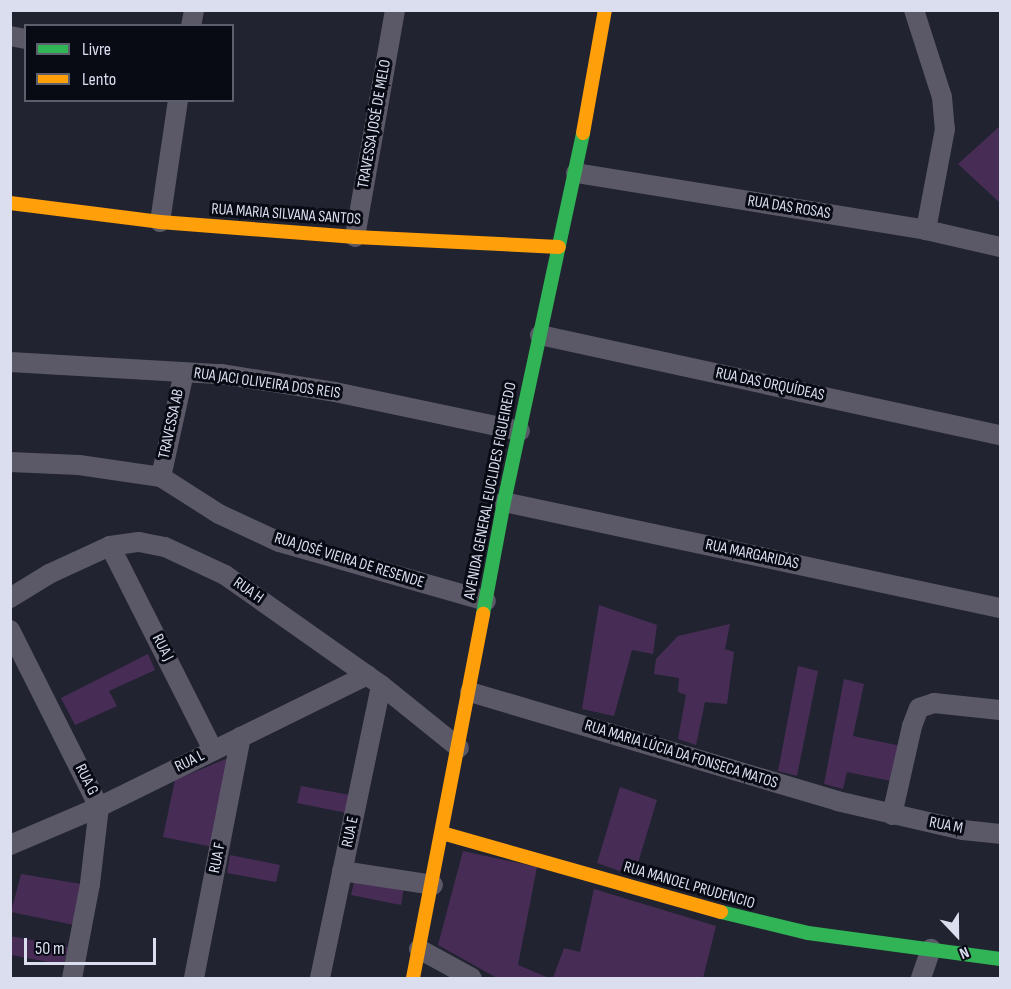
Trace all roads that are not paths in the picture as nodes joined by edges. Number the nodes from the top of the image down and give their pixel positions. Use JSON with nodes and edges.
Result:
{"nodes":[{"id":1,"x":395,"y":10,"type":"edge"},
{"id":2,"x":605,"y":10,"type":"edge"},
{"id":3,"x":914,"y":10,"type":"edge"},
{"id":4,"x":178,"y":102,"type":"edge"},
{"id":5,"x":576,"y":173,"type":"junction"},
{"id":6,"x":10,"y":204,"type":"edge"},
{"id":7,"x":160,"y":222,"type":"junction"},
{"id":8,"x":926,"y":230,"type":"junction"},
{"id":9,"x":355,"y":237,"type":"junction"},
{"id":10,"x":1000,"y":247,"type":"edge"},
{"id":11,"x":559,"y":248,"type":"junction"},
{"id":12,"x":540,"y":335,"type":"junction"},
{"id":13,"x":10,"y":362,"type":"edge"},
{"id":14,"x":184,"y":372,"type":"junction"},
{"id":15,"x":520,"y":431,"type":"junction"},
{"id":16,"x":1000,"y":435,"type":"edge"},
{"id":17,"x":10,"y":462,"type":"edge"},
{"id":18,"x":161,"y":477,"type":"junction"},
{"id":19,"x":504,"y":502,"type":"junction"},
{"id":20,"x":110,"y":546,"type":"junction"},
{"id":21,"x":10,"y":598,"type":"edge"},
{"id":22,"x":486,"y":601,"type":"junction"},
{"id":23,"x":1000,"y":608,"type":"edge"},
{"id":24,"x":10,"y":630,"type":"edge"},
{"id":25,"x":374,"y":680,"type":"junction"},
{"id":26,"x":470,"y":692,"type":"junction"},
{"id":27,"x":1000,"y":710,"type":"edge"},
{"id":28,"x":241,"y":737,"type":"junction"},
{"id":29,"x":459,"y":748,"type":"junction"},
{"id":30,"x":213,"y":750,"type":"junction"},
{"id":31,"x":99,"y":807,"type":"junction"},
{"id":32,"x":892,"y":815,"type":"junction"},
{"id":33,"x":442,"y":833,"type":"junction"},
{"id":34,"x":1000,"y":834,"type":"edge"},
{"id":35,"x":10,"y":845,"type":"edge"},
{"id":36,"x":342,"y":871,"type":"junction"},
{"id":37,"x":433,"y":885,"type":"junction"},
{"id":38,"x":419,"y":949,"type":"junction"},
{"id":39,"x":931,"y":949,"type":"junction"},
{"id":40,"x":1000,"y":959,"type":"edge"},
{"id":41,"x":72,"y":978,"type":"edge"},
{"id":42,"x":194,"y":978,"type":"edge"},
{"id":43,"x":320,"y":978,"type":"edge"},
{"id":44,"x":413,"y":978,"type":"edge"},
{"id":45,"x":472,"y":978,"type":"edge"},
{"id":46,"x":921,"y":978,"type":"edge"}],
"edges":[{"from":1,"to":9,"type":"street","name":"TRAVESSA JOSÉ DE MELO"},
{"from":2,"to":5,"type":"street","name":"AVENIDA GENERAL EUCLIDES FIGUEIREDO"},
{"from":3,"to":8,"type":"street"},
{"from":4,"to":7,"type":"street"},
{"from":5,"to":8,"type":"street","name":"RUA DAS ROSAS"},
{"from":5,"to":11,"type":"street","name":"AVENIDA GENERAL EUCLIDES FIGUEIREDO"},
{"from":6,"to":7,"type":"street","name":"RUA MARIA SILVANA SANTOS"},
{"from":7,"to":9,"type":"street","name":"RUA MARIA SILVANA SANTOS"},
{"from":8,"to":10,"type":"street","name":"RUA DAS ROSAS"},
{"from":9,"to":11,"type":"street","name":"RUA MARIA SILVANA SANTOS"},
{"from":11,"to":12,"type":"street","name":"AVENIDA GENERAL EUCLIDES FIGUEIREDO"},
{"from":12,"to":15,"type":"street","name":"AVENIDA GENERAL EUCLIDES FIGUEIREDO"},
{"from":12,"to":16,"type":"street","name":"RUA DAS ORQUÍDEAS"},
{"from":13,"to":14,"type":"street","name":"RUA JACI OLIVEIRA DOS REIS"},
{"from":14,"to":15,"type":"street","name":"RUA JACI OLIVEIRA DOS REIS"},
{"from":14,"to":18,"type":"street","name":"TRAVESSA AB"},
{"from":15,"to":19,"type":"street","name":"AVENIDA GENERAL EUCLIDES FIGUEIREDO"},
{"from":17,"to":18,"type":"street","name":"RUA JOSÉ VIEIRA DE RESENDE"},
{"from":18,"to":22,"type":"street","name":"RUA JOSÉ VIEIRA DE RESENDE"},
{"from":19,"to":22,"type":"street","name":"AVENIDA GENERAL EUCLIDES FIGUEIREDO"},
{"from":19,"to":23,"type":"street","name":"RUA MARGARIDAS"},
{"from":20,"to":21,"type":"street","name":"RUA H"},
{"from":20,"to":25,"type":"street","name":"RUA H"},
{"from":20,"to":30,"type":"street","name":"RUA J"},
{"from":22,"to":26,"type":"street","name":"AVENIDA GENERAL EUCLIDES FIGUEIREDO"},
{"from":24,"to":31,"type":"street","name":"RUA G"},
{"from":25,"to":28,"type":"street","name":"RUA L"},
{"from":25,"to":29,"type":"street","name":"RUA H"},
{"from":25,"to":36,"type":"street","name":"RUA E"},
{"from":26,"to":29,"type":"street","name":"AVENIDA GENERAL EUCLIDES FIGUEIREDO"},
{"from":26,"to":32,"type":"street","name":"RUA MARIA LÚCIA DA FONSECA MATOS"},
{"from":27,"to":32,"type":"street"},
{"from":28,"to":30,"type":"street","name":"RUA L"},
{"from":28,"to":42,"type":"street","name":"RUA F"},
{"from":29,"to":33,"type":"street","name":"AVENIDA GENERAL EUCLIDES FIGUEIREDO"},
{"from":30,"to":31,"type":"street","name":"RUA L"},
{"from":31,"to":35,"type":"street","name":"RUA L"},
{"from":31,"to":41,"type":"street","name":"RUA G"},
{"from":32,"to":34,"type":"street","name":"RUA M"},
{"from":33,"to":37,"type":"street","name":"AVENIDA GENERAL EUCLIDES FIGUEIREDO"},
{"from":33,"to":39,"type":"street","name":"RUA MANOEL PRUDENCIO"},
{"from":36,"to":37,"type":"street"},
{"from":36,"to":43,"type":"street","name":"RUA E"},
{"from":37,"to":38,"type":"street","name":"AVENIDA GENERAL EUCLIDES FIGUEIREDO"},
{"from":38,"to":44,"type":"street","name":"AVENIDA GENERAL EUCLIDES FIGUEIREDO"},
{"from":38,"to":45,"type":"street"},
{"from":39,"to":40,"type":"street","name":"RUA MANOEL PRUDENCIO"},
{"from":39,"to":46,"type":"street"}]}
